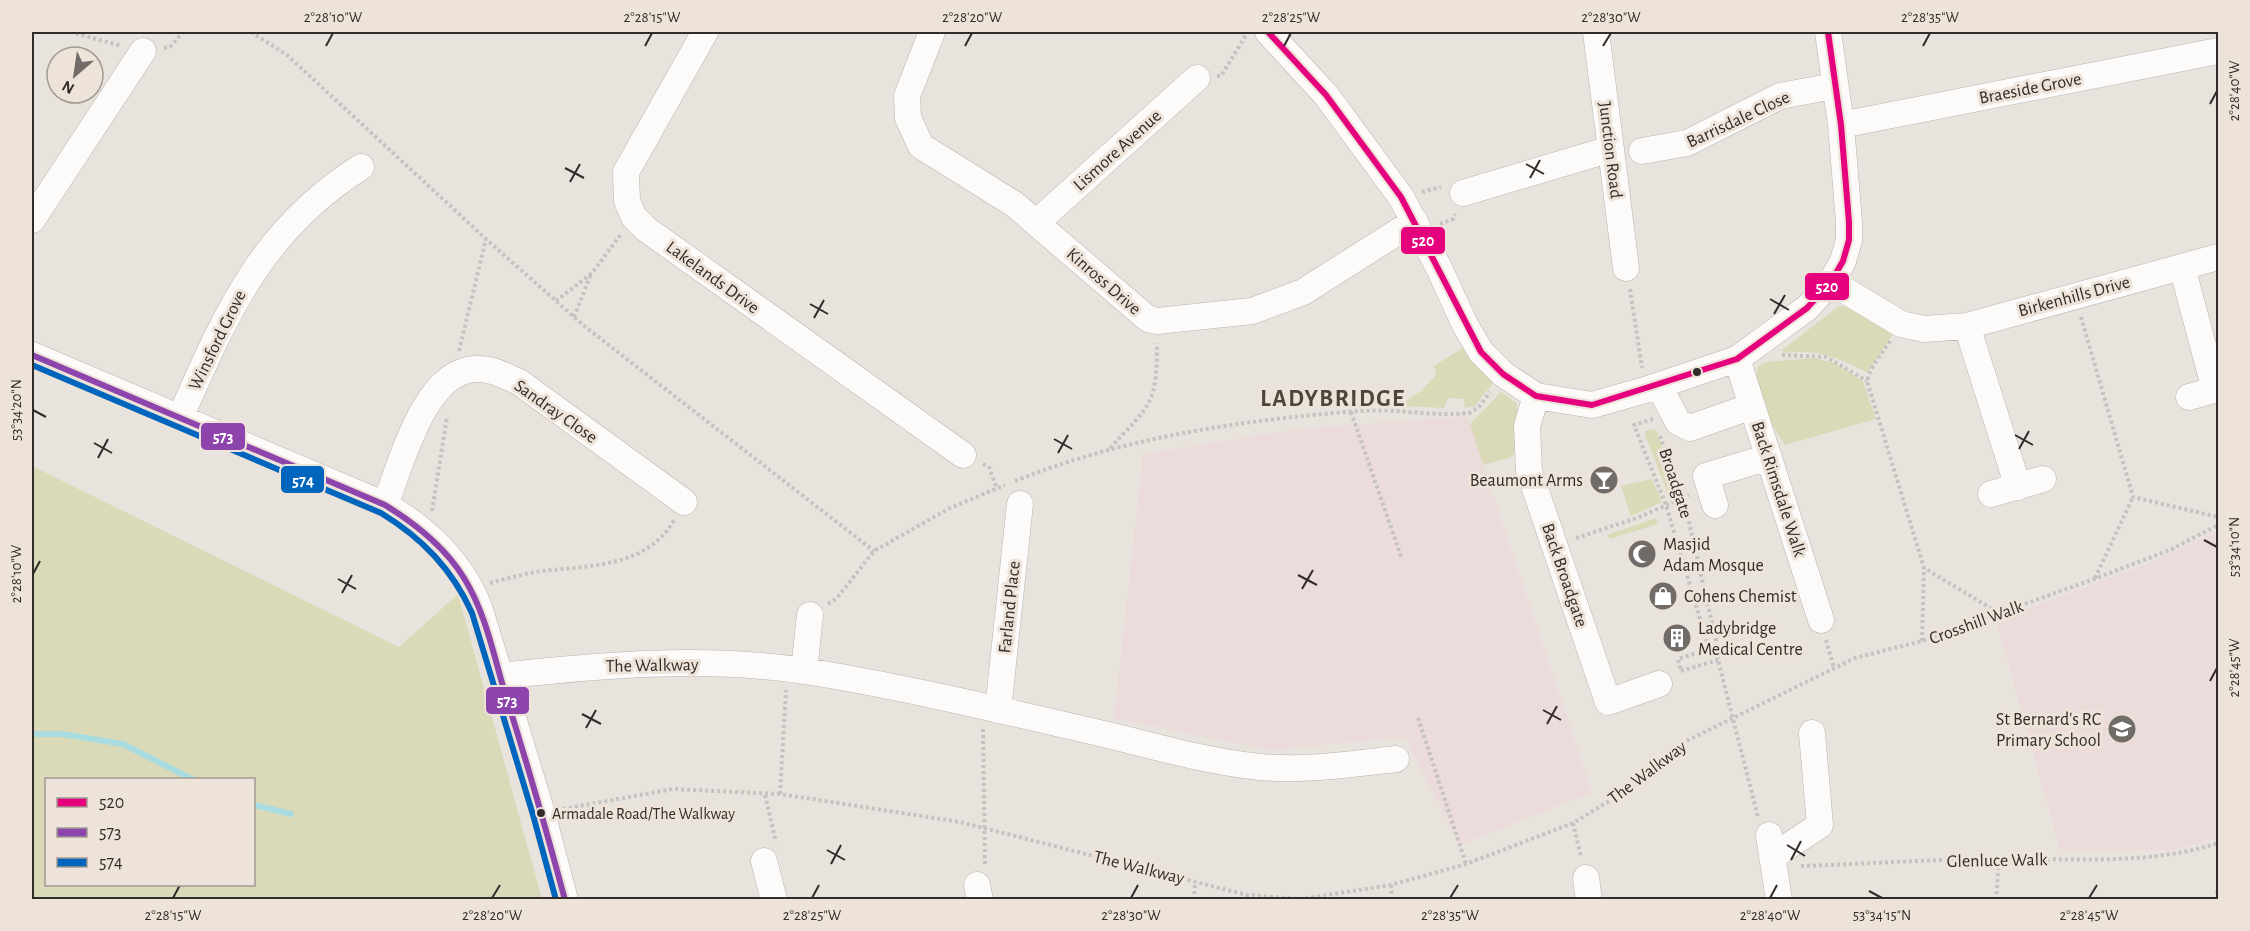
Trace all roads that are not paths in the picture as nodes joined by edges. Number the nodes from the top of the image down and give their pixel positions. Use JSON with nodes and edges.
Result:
{"nodes":[{"id":1,"x":705,"y":32,"type":"edge"},
{"id":2,"x":932,"y":32,"type":"edge"},
{"id":3,"x":1596,"y":32,"type":"edge"},
{"id":4,"x":1828,"y":32,"type":"edge"},
{"id":5,"x":1283,"y":37,"type":"edge"},
{"id":6,"x":143,"y":51,"type":"road end"},
{"id":7,"x":2218,"y":51,"type":"edge"},
{"id":8,"x":1197,"y":78,"type":"road end"},
{"id":9,"x":1834,"y":86,"type":"junction"},
{"id":10,"x":1841,"y":125,"type":"junction"},
{"id":11,"x":1611,"y":149,"type":"junction"},
{"id":12,"x":1642,"y":151,"type":"dead end"},
{"id":13,"x":361,"y":167,"type":"dead end"},
{"id":14,"x":1463,"y":193,"type":"road end"},
{"id":15,"x":32,"y":220,"type":"edge"},
{"id":16,"x":1037,"y":222,"type":"junction"},
{"id":17,"x":1418,"y":226,"type":"junction"},
{"id":18,"x":2218,"y":257,"type":"edge"},
{"id":19,"x":2182,"y":267,"type":"junction"},
{"id":20,"x":1626,"y":268,"type":"road end"},
{"id":21,"x":1831,"y":282,"type":"junction"},
{"id":22,"x":1967,"y":326,"type":"junction"},
{"id":23,"x":32,"y":355,"type":"edge"},
{"id":24,"x":1743,"y":355,"type":"junction"},
{"id":25,"x":1652,"y":388,"type":"junction"},
{"id":26,"x":2217,"y":389,"type":"edge"},
{"id":27,"x":1536,"y":396,"type":"junction"},
{"id":28,"x":2189,"y":397,"type":"dead end"},
{"id":29,"x":1738,"y":411,"type":"dead end"},
{"id":30,"x":180,"y":418,"type":"junction"},
{"id":31,"x":963,"y":455,"type":"road end"},
{"id":32,"x":1769,"y":457,"type":"junction"},
{"id":33,"x":2043,"y":479,"type":"dead end"},
{"id":34,"x":2018,"y":487,"type":"junction"},
{"id":35,"x":1991,"y":495,"type":"dead end"},
{"id":36,"x":1712,"y":497,"type":"road end"},
{"id":37,"x":684,"y":502,"type":"road end"},
{"id":38,"x":1020,"y":504,"type":"dead end"},
{"id":39,"x":385,"y":505,"type":"junction"},
{"id":40,"x":810,"y":615,"type":"road end"},
{"id":41,"x":1821,"y":620,"type":"road end"},
{"id":42,"x":796,"y":670,"type":"junction"},
{"id":43,"x":500,"y":676,"type":"junction"},
{"id":44,"x":1659,"y":684,"type":"road end"},
{"id":45,"x":990,"y":708,"type":"junction"},
{"id":46,"x":1812,"y":733,"type":"dead end"},
{"id":47,"x":1396,"y":759,"type":"dead end"},
{"id":48,"x":764,"y":861,"type":"road end"},
{"id":49,"x":565,"y":900,"type":"edge"},
{"id":50,"x":774,"y":900,"type":"edge"},
{"id":51,"x":1779,"y":900,"type":"edge"}],
"edges":[{"from":1,"to":31,"type":"street","name":"Lakelands Drive"},
{"from":2,"to":16,"type":"street","name":"Kinross Drive"},
{"from":3,"to":11,"type":"street","name":"Junction Road"},
{"from":4,"to":9,"type":"street"},
{"from":5,"to":17,"type":"street"},
{"from":6,"to":15,"type":"street"},
{"from":7,"to":10,"type":"street","name":"Braeside Grove"},
{"from":8,"to":16,"type":"street","name":"Lismore Avenue"},
{"from":9,"to":10,"type":"street"},
{"from":9,"to":12,"type":"street","name":"Barrisdale Close"},
{"from":10,"to":21,"type":"street"},
{"from":11,"to":14,"type":"street"},
{"from":11,"to":20,"type":"street","name":"Junction Road"},
{"from":13,"to":30,"type":"street","name":"Winsford Grove"},
{"from":16,"to":17,"type":"street","name":"Kinross Drive"},
{"from":17,"to":27,"type":"street"},
{"from":18,"to":19,"type":"street","name":"Birkenhills Drive"},
{"from":19,"to":22,"type":"street","name":"Birkenhills Drive"},
{"from":19,"to":26,"type":"street"},
{"from":21,"to":22,"type":"street","name":"Birkenhills Drive"},
{"from":21,"to":24,"type":"street"},
{"from":22,"to":34,"type":"street"},
{"from":23,"to":30,"type":"street"},
{"from":24,"to":25,"type":"street"},
{"from":24,"to":32,"type":"street","name":"Back Rimsdale Walk"},
{"from":25,"to":27,"type":"street"},
{"from":25,"to":29,"type":"street"},
{"from":26,"to":28,"type":"street"},
{"from":27,"to":44,"type":"street","name":"Back Broadgate"},
{"from":30,"to":39,"type":"street"},
{"from":32,"to":36,"type":"street"},
{"from":32,"to":41,"type":"street","name":"Back Rimsdale Walk"},
{"from":33,"to":34,"type":"street"},
{"from":34,"to":35,"type":"street"},
{"from":37,"to":39,"type":"street","name":"Sandray Close"},
{"from":38,"to":45,"type":"street","name":"Farland Place"},
{"from":39,"to":43,"type":"street"},
{"from":40,"to":42,"type":"street"},
{"from":42,"to":43,"type":"street","name":"The Walkway"},
{"from":42,"to":45,"type":"street","name":"The Walkway"},
{"from":43,"to":49,"type":"street"},
{"from":45,"to":47,"type":"street","name":"The Walkway"},
{"from":46,"to":51,"type":"street"},
{"from":48,"to":50,"type":"street"}]}
